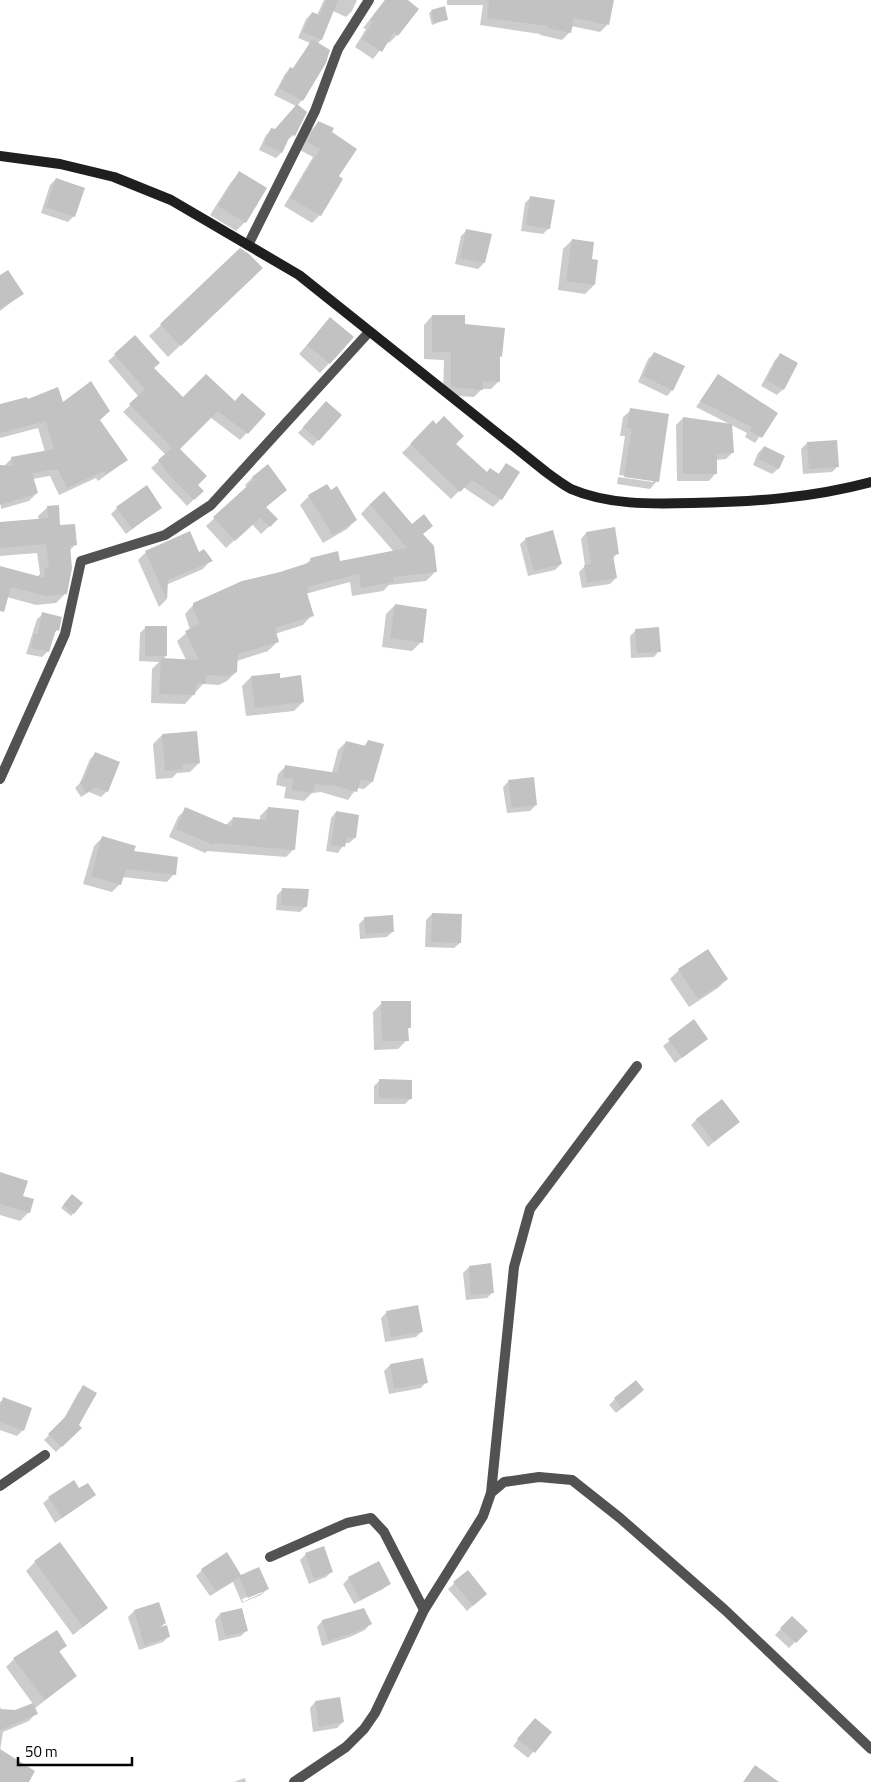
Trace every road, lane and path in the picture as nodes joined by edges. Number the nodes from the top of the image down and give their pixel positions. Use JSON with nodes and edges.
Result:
{"nodes":[{"id":1,"x":369,"y":0,"type":"edge"},
{"id":2,"x":0,"y":156,"type":"edge"},
{"id":3,"x":248,"y":245,"type":"junction"},
{"id":4,"x":369,"y":332,"type":"junction"},
{"id":5,"x":871,"y":482,"type":"edge"},
{"id":6,"x":0,"y":780,"type":"edge"},
{"id":7,"x":637,"y":1066,"type":"dead end"},
{"id":8,"x":45,"y":1455,"type":"dead end"},
{"id":9,"x":0,"y":1486,"type":"edge"},
{"id":10,"x":491,"y":1493,"type":"junction"},
{"id":11,"x":270,"y":1557,"type":"dead end"},
{"id":12,"x":424,"y":1610,"type":"junction"},
{"id":13,"x":871,"y":1749,"type":"edge"},
{"id":14,"x":294,"y":1782,"type":"edge"}],
"edges":[{"from":1,"to":3,"type":"street"},
{"from":2,"to":3,"type":"main road"},
{"from":3,"to":4,"type":"main road"},
{"from":4,"to":5,"type":"main road"},
{"from":4,"to":6,"type":"street"},
{"from":7,"to":10,"type":"street"},
{"from":8,"to":9,"type":"street"},
{"from":10,"to":12,"type":"street"},
{"from":10,"to":13,"type":"street"},
{"from":11,"to":12,"type":"street"},
{"from":12,"to":14,"type":"street"}]}
